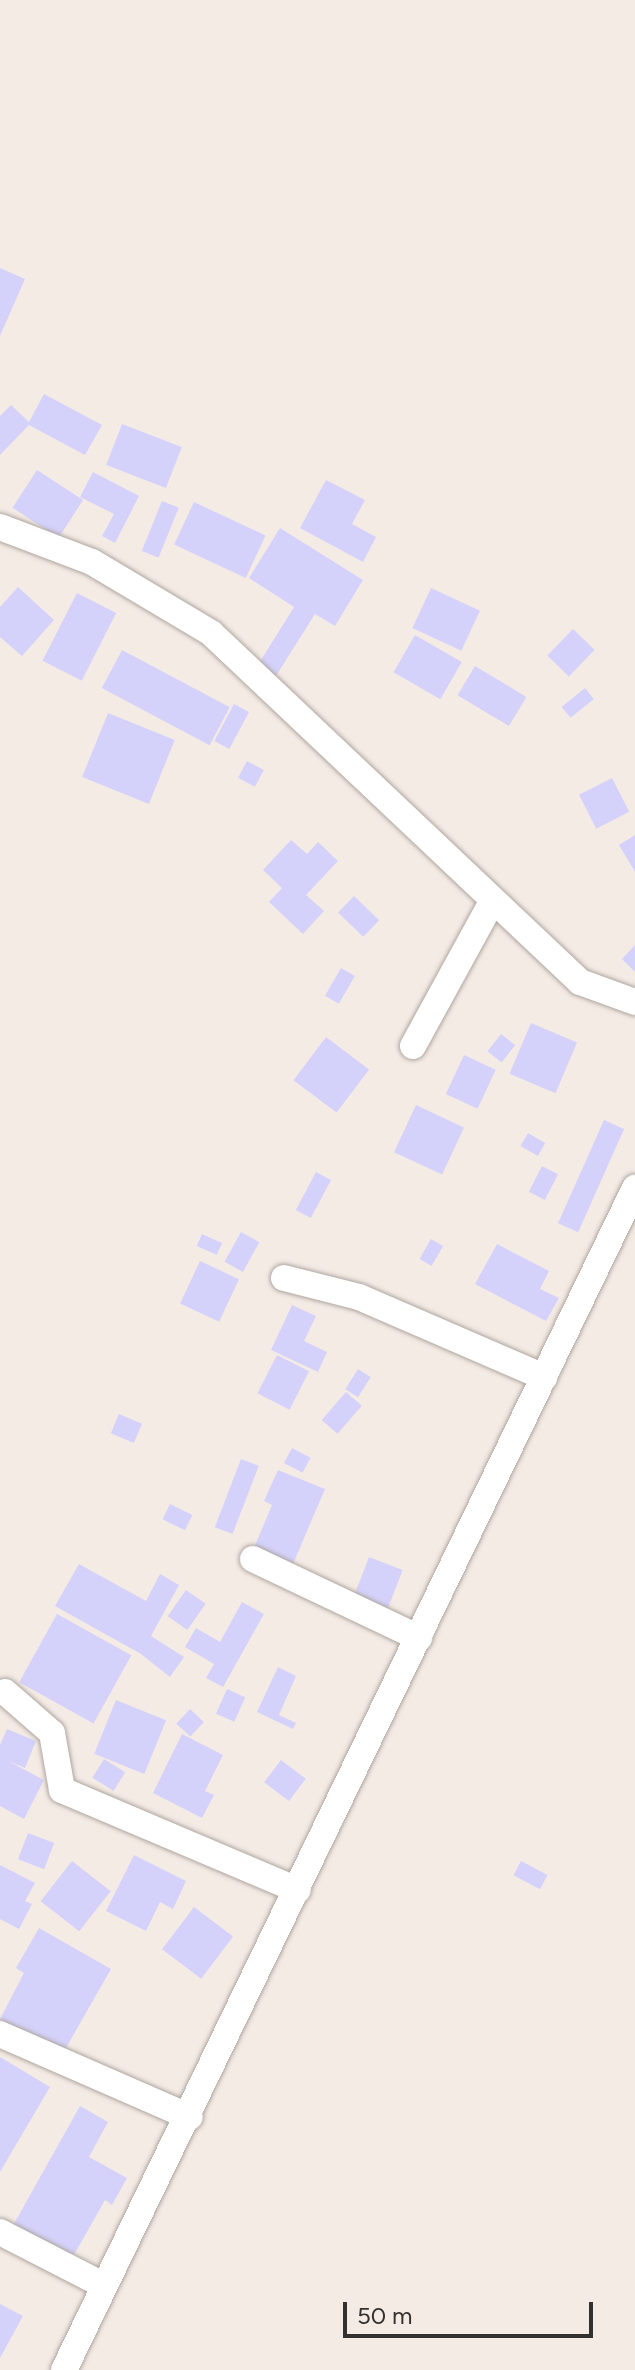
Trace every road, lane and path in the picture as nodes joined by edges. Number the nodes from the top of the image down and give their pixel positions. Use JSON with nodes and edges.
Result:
{"nodes":[{"id":1,"x":0,"y":527,"type":"edge"},
{"id":2,"x":493,"y":900,"type":"junction"},
{"id":3,"x":635,"y":1002,"type":"edge"},
{"id":4,"x":413,"y":1046,"type":"dead end"},
{"id":5,"x":635,"y":1188,"type":"edge"},
{"id":6,"x":284,"y":1278,"type":"dead end"},
{"id":7,"x":544,"y":1377,"type":"junction"},
{"id":8,"x":253,"y":1559,"type":"dead end"},
{"id":9,"x":419,"y":1638,"type":"junction"},
{"id":10,"x":5,"y":1692,"type":"dead end"},
{"id":11,"x":298,"y":1890,"type":"junction"},
{"id":12,"x":0,"y":2034,"type":"edge"},
{"id":13,"x":190,"y":2117,"type":"junction"},
{"id":14,"x":0,"y":2232,"type":"edge"},
{"id":15,"x":103,"y":2285,"type":"junction"},
{"id":16,"x":64,"y":2370,"type":"edge"}],
"edges":[{"from":1,"to":2,"type":"street"},
{"from":2,"to":3,"type":"street"},
{"from":2,"to":4,"type":"street"},
{"from":5,"to":7,"type":"street"},
{"from":6,"to":7,"type":"street"},
{"from":7,"to":9,"type":"street"},
{"from":8,"to":9,"type":"street"},
{"from":9,"to":11,"type":"street"},
{"from":10,"to":11,"type":"street"},
{"from":11,"to":13,"type":"street"},
{"from":12,"to":13,"type":"street"},
{"from":13,"to":15,"type":"street"},
{"from":14,"to":15,"type":"street"},
{"from":15,"to":16,"type":"street"}]}
